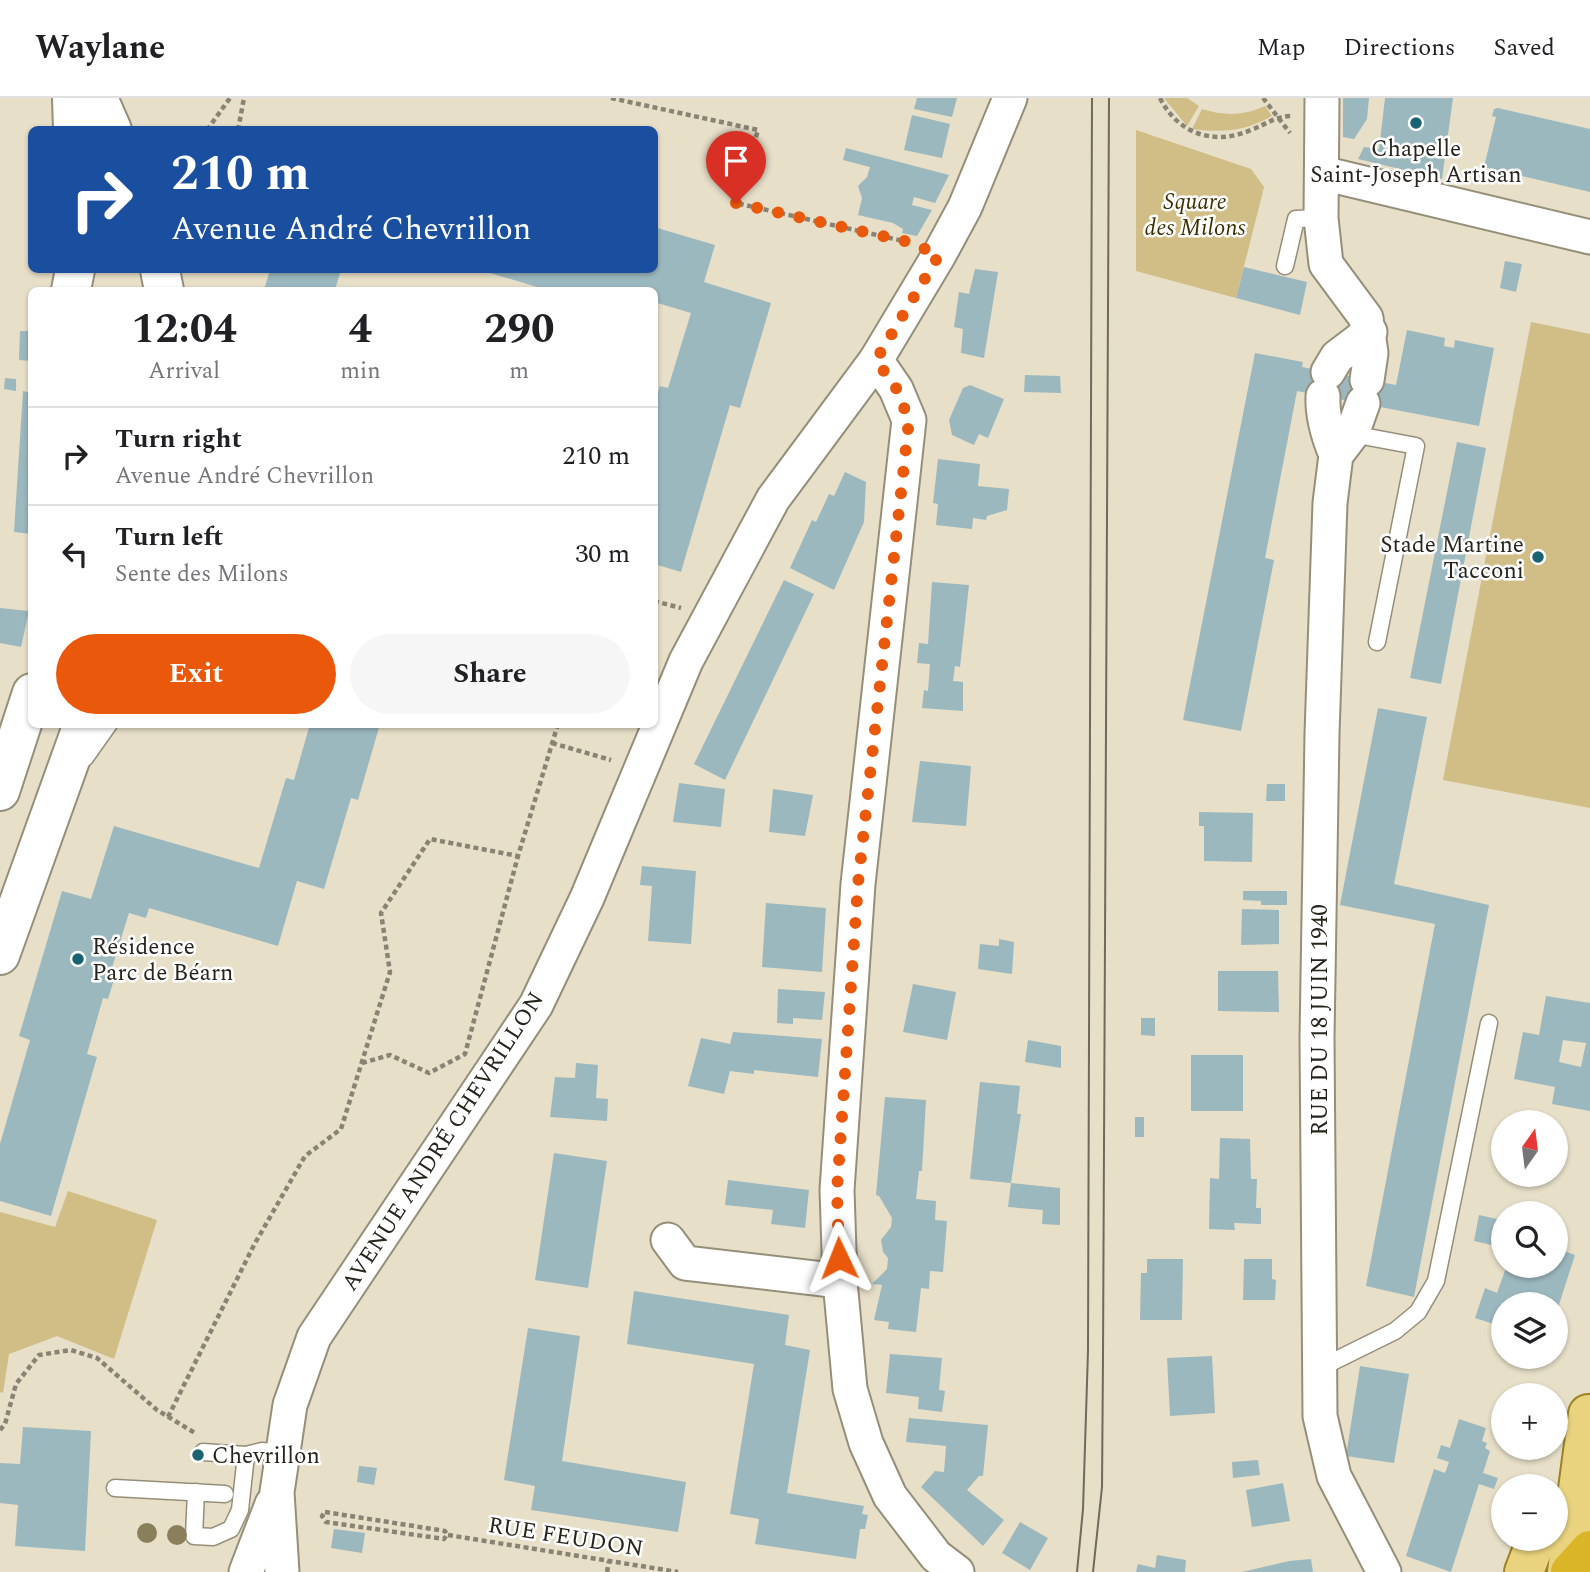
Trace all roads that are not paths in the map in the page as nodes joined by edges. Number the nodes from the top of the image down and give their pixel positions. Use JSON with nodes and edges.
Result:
{"nodes":[{"id":1,"x":72,"y":98,"type":"edge"},
{"id":2,"x":99,"y":98,"type":"edge"},
{"id":3,"x":1010,"y":98,"type":"edge"},
{"id":4,"x":1322,"y":109,"type":"edge"},
{"id":5,"x":73,"y":126,"type":"edge"},
{"id":6,"x":110,"y":126,"type":"edge"},
{"id":7,"x":1322,"y":173,"type":"junction"},
{"id":8,"x":1321,"y":218,"type":"junction"},
{"id":9,"x":1590,"y":237,"type":"edge"},
{"id":10,"x":1284,"y":266,"type":"dead end"},
{"id":11,"x":1370,"y":332,"type":"junction"},
{"id":12,"x":876,"y":360,"type":"junction"},
{"id":13,"x":1354,"y":418,"type":"junction"},
{"id":14,"x":1377,"y":642,"type":"dead end"},
{"id":15,"x":28,"y":705,"type":"edge"},
{"id":16,"x":82,"y":728,"type":"edge"},
{"id":17,"x":106,"y":728,"type":"edge"},
{"id":18,"x":72,"y":760,"type":"junction"},
{"id":19,"x":0,"y":791,"type":"edge"},
{"id":20,"x":0,"y":955,"type":"edge"},
{"id":21,"x":1489,"y":1023,"type":"dead end"},
{"id":22,"x":667,"y":1240,"type":"dead end"},
{"id":23,"x":840,"y":1281,"type":"junction"},
{"id":24,"x":1320,"y":1368,"type":"junction"},
{"id":25,"x":1589,"y":1411,"type":"edge"},
{"id":26,"x":203,"y":1452,"type":"dead end"},
{"id":27,"x":283,"y":1453,"type":"junction"},
{"id":28,"x":246,"y":1455,"type":"junction"},
{"id":29,"x":1564,"y":1474,"type":"edge"},
{"id":30,"x":115,"y":1488,"type":"dead end"},
{"id":31,"x":196,"y":1492,"type":"junction"},
{"id":32,"x":277,"y":1492,"type":"junction"},
{"id":33,"x":225,"y":1494,"type":"dead end"},
{"id":34,"x":1590,"y":1549,"type":"edge"},
{"id":35,"x":1532,"y":1551,"type":"edge"},
{"id":36,"x":246,"y":1572,"type":"edge"},
{"id":37,"x":282,"y":1572,"type":"edge"},
{"id":38,"x":957,"y":1572,"type":"edge"},
{"id":39,"x":1384,"y":1572,"type":"edge"},
{"id":40,"x":1524,"y":1572,"type":"edge"},
{"id":41,"x":1569,"y":1572,"type":"edge"}],
"edges":[{"from":1,"to":5,"type":"main road"},
{"from":2,"to":6,"type":"main road"},
{"from":3,"to":12,"type":"street","name":"AVENUE ANDRÉ CHEVRILLON"},
{"from":4,"to":7,"type":"street","name":"RUE DU 18 JUIN 1940"},
{"from":7,"to":8,"type":"street","name":"RUE DU 18 JUIN 1940"},
{"from":7,"to":9,"type":"street"},
{"from":8,"to":10,"type":"lane"},
{"from":8,"to":11,"type":"street","name":"RUE DU 18 JUIN 1940"},
{"from":11,"to":13,"type":"street","name":"RUE DU 18 JUIN 1940"},
{"from":11,"to":13,"type":"street","name":"RUE DU 18 JUIN 1940"},
{"from":12,"to":23,"type":"street"},
{"from":12,"to":27,"type":"street","name":"AVENUE ANDRÉ CHEVRILLON"},
{"from":13,"to":14,"type":"lane"},
{"from":13,"to":24,"type":"street","name":"RUE DU 18 JUIN 1940"},
{"from":15,"to":19,"type":"main road"},
{"from":16,"to":18,"type":"main road"},
{"from":17,"to":18,"type":"lane"},
{"from":18,"to":20,"type":"main road"},
{"from":21,"to":24,"type":"lane"},
{"from":22,"to":23,"type":"street"},
{"from":23,"to":38,"type":"street"},
{"from":24,"to":39,"type":"street","name":"RUE DU 18 JUIN 1940"},
{"from":25,"to":29,"type":"main road"},
{"from":25,"to":41,"type":"main road"},
{"from":26,"to":28,"type":"lane"},
{"from":27,"to":28,"type":"lane"},
{"from":27,"to":32,"type":"street","name":"AVENUE ANDRÉ CHEVRILLON"},
{"from":28,"to":31,"type":"lane"},
{"from":30,"to":31,"type":"lane"},
{"from":31,"to":33,"type":"lane"},
{"from":32,"to":36,"type":"street","name":"AVENUE ANDRÉ CHEVRILLON"},
{"from":32,"to":37,"type":"street","name":"AVENUE ANDRÉ CHEVRILLON"},
{"from":34,"to":41,"type":"highway"},
{"from":35,"to":40,"type":"main road"}]}
